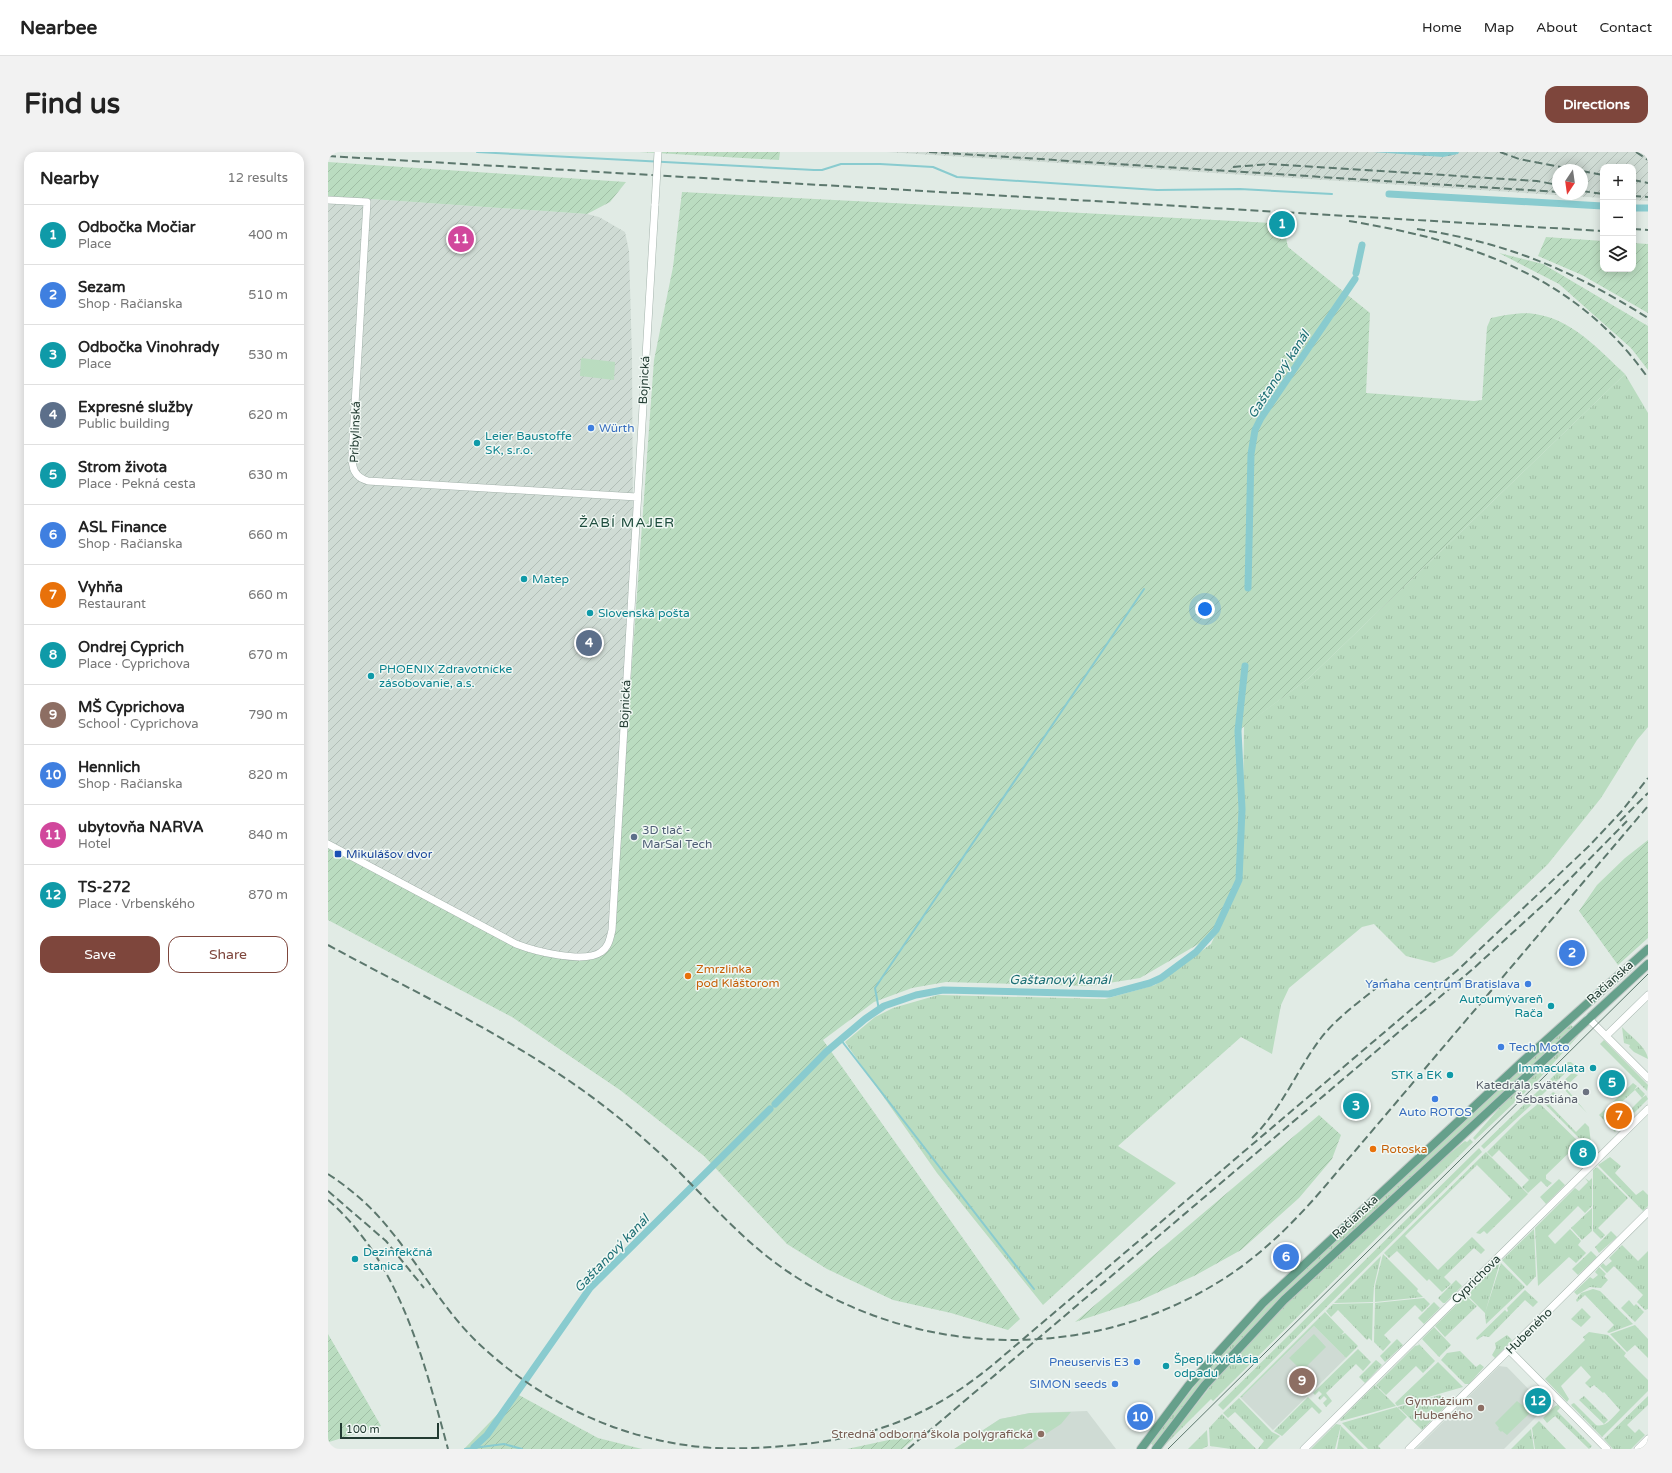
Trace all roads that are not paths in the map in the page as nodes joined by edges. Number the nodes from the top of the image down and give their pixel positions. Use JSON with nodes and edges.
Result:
{"nodes":[{"id":1,"x":658,"y":152,"type":"edge"},
{"id":2,"x":328,"y":200,"type":"edge"},
{"id":3,"x":637,"y":497,"type":"junction"},
{"id":4,"x":328,"y":844,"type":"edge"},
{"id":5,"x":1648,"y":949,"type":"edge"},
{"id":6,"x":1648,"y":964,"type":"edge"},
{"id":7,"x":1648,"y":994,"type":"edge"},
{"id":8,"x":1594,"y":996,"type":"junction"},
{"id":9,"x":1588,"y":1018,"type":"junction"},
{"id":10,"x":1569,"y":1020,"type":"junction"},
{"id":11,"x":1606,"y":1036,"type":"junction"},
{"id":12,"x":1648,"y":1078,"type":"edge"},
{"id":13,"x":1648,"y":1109,"type":"edge"},
{"id":14,"x":1648,"y":1212,"type":"edge"},
{"id":15,"x":1509,"y":1350,"type":"junction"},
{"id":16,"x":1648,"y":1439,"type":"edge"},
{"id":17,"x":1141,"y":1449,"type":"edge"},
{"id":18,"x":1156,"y":1449,"type":"edge"},
{"id":19,"x":1304,"y":1449,"type":"edge"},
{"id":20,"x":1409,"y":1449,"type":"edge"},
{"id":21,"x":1607,"y":1449,"type":"edge"},
{"id":22,"x":1638,"y":1449,"type":"edge"}],
"edges":[{"from":1,"to":3,"type":"street","name":"Bojnická","bridge":true},
{"from":2,"to":3,"type":"street","name":"Pribylinská"},
{"from":3,"to":4,"type":"street","name":"Bojnická"},
{"from":5,"to":8,"type":"main road","name":"Račianska"},
{"from":6,"to":9,"type":"main road","name":"Račianska"},
{"from":7,"to":11,"type":"street"},
{"from":8,"to":9,"type":"main road","name":"Račianska"},
{"from":8,"to":10,"type":"main road","name":"Račianska"},
{"from":9,"to":10,"type":"main road","name":"Račianska"},
{"from":9,"to":11,"type":"street"},
{"from":9,"to":18,"type":"main road","name":"Račianska"},
{"from":10,"to":17,"type":"main road","name":"Račianska"},
{"from":11,"to":12,"type":"street"},
{"from":13,"to":19,"type":"street","name":"Cyprichova"},
{"from":14,"to":15,"type":"street","name":"Hubeného"},
{"from":15,"to":20,"type":"street","name":"Hubeného"},
{"from":15,"to":21,"type":"street"},
{"from":16,"to":22,"type":"street"}]}
